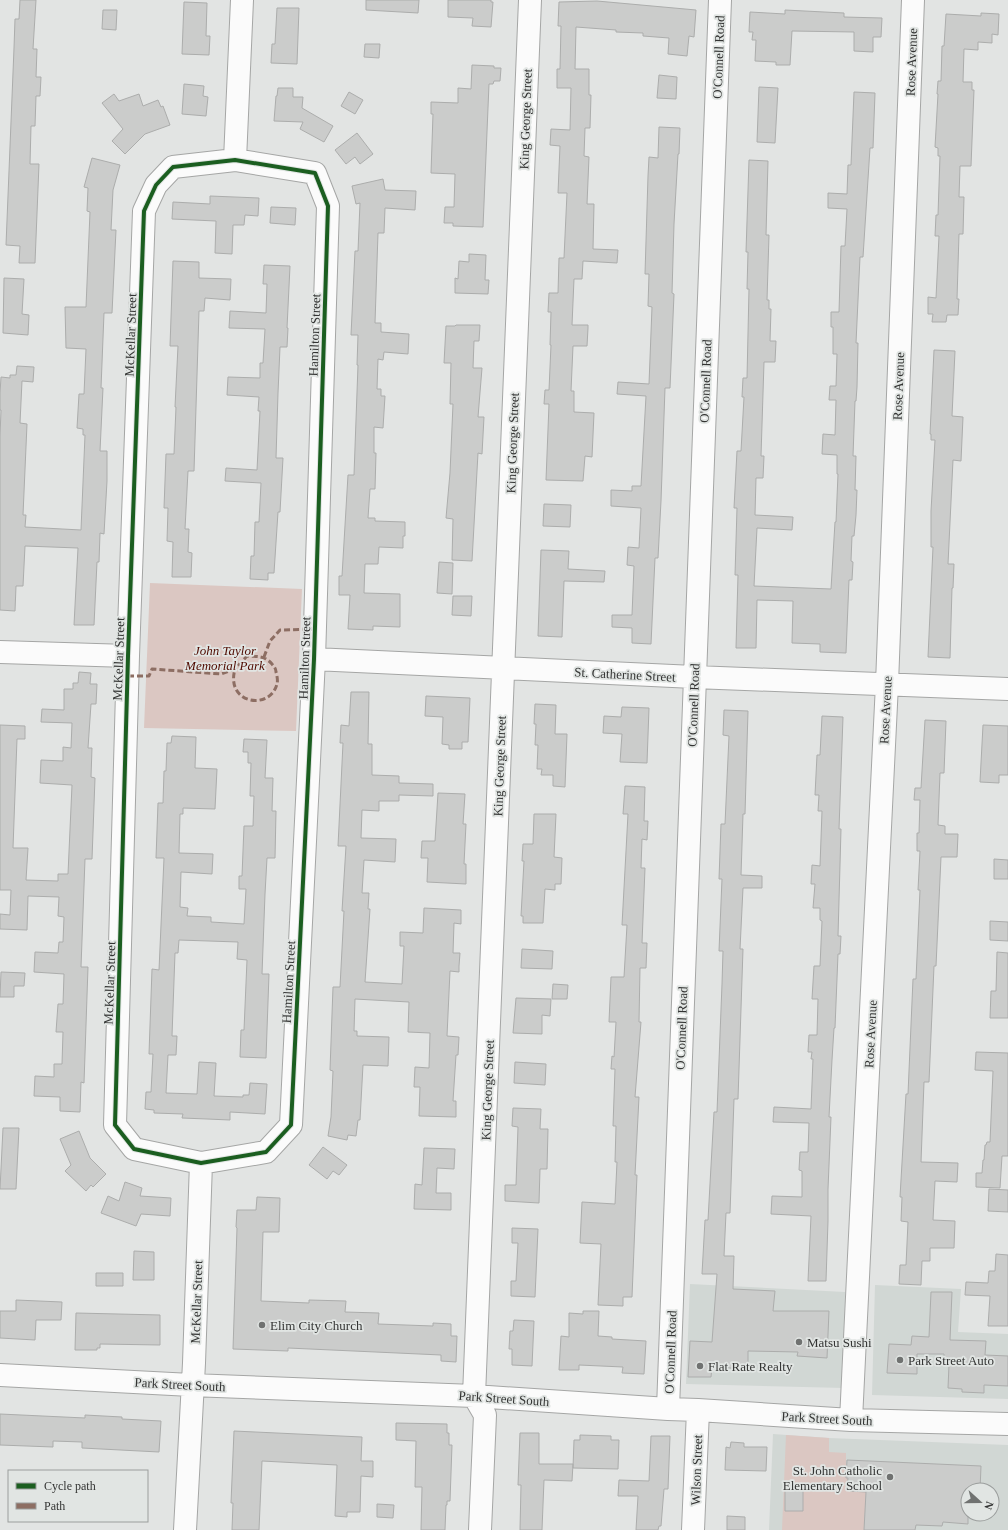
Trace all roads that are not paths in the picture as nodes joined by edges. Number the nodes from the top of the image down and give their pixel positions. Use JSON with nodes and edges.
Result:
{"nodes":[{"id":1,"x":242,"y":0,"type":"edge"},
{"id":2,"x":530,"y":0,"type":"edge"},
{"id":3,"x":720,"y":0,"type":"edge"},
{"id":4,"x":913,"y":0,"type":"edge"},
{"id":5,"x":235,"y":160,"type":"junction"},
{"id":6,"x":0,"y":652,"type":"edge"},
{"id":7,"x":128,"y":656,"type":"junction"},
{"id":8,"x":314,"y":659,"type":"junction"},
{"id":9,"x":503,"y":667,"type":"junction"},
{"id":10,"x":694,"y":677,"type":"junction"},
{"id":11,"x":887,"y":684,"type":"junction"},
{"id":12,"x":1008,"y":689,"type":"edge"},
{"id":13,"x":201,"y":1163,"type":"junction"},
{"id":14,"x":0,"y":1375,"type":"edge"},
{"id":15,"x":192,"y":1385,"type":"junction"},
{"id":16,"x":474,"y":1396,"type":"junction"},
{"id":17,"x":668,"y":1409,"type":"junction"},
{"id":18,"x":698,"y":1410,"type":"junction"},
{"id":19,"x":851,"y":1420,"type":"junction"},
{"id":20,"x":1008,"y":1424,"type":"edge"},
{"id":21,"x":185,"y":1530,"type":"edge"},
{"id":22,"x":480,"y":1530,"type":"edge"},
{"id":23,"x":693,"y":1530,"type":"edge"}],
"edges":[{"from":1,"to":5,"type":"street"},
{"from":2,"to":9,"type":"street","name":"King George Street"},
{"from":3,"to":10,"type":"street","name":"O'Connell Road"},
{"from":4,"to":11,"type":"street","name":"Rose Avenue"},
{"from":5,"to":7,"type":"street","name":"McKellar Street"},
{"from":5,"to":8,"type":"street","name":"Hamilton Street"},
{"from":6,"to":7,"type":"street"},
{"from":7,"to":13,"type":"street","name":"McKellar Street"},
{"from":8,"to":9,"type":"street","name":"St. Catherine Street"},
{"from":8,"to":13,"type":"street","name":"Hamilton Street"},
{"from":9,"to":10,"type":"street","name":"St. Catherine Street"},
{"from":9,"to":16,"type":"street","name":"King George Street"},
{"from":10,"to":11,"type":"street","name":"St. Catherine Street"},
{"from":10,"to":17,"type":"street","name":"O'Connell Road"},
{"from":11,"to":12,"type":"street","name":"St. Catherine Street"},
{"from":11,"to":19,"type":"street","name":"Rose Avenue"},
{"from":13,"to":15,"type":"street","name":"McKellar Street"},
{"from":14,"to":15,"type":"street","name":"Park Street South"},
{"from":15,"to":16,"type":"street","name":"Park Street South"},
{"from":15,"to":21,"type":"street","name":"McKellar Street"},
{"from":16,"to":17,"type":"street","name":"Park Street South"},
{"from":16,"to":22,"type":"street"},
{"from":17,"to":18,"type":"street","name":"Park Street South"},
{"from":18,"to":19,"type":"street","name":"Park Street South"},
{"from":18,"to":23,"type":"street","name":"Wilson Street"},
{"from":19,"to":20,"type":"street","name":"Park Street South"}]}
